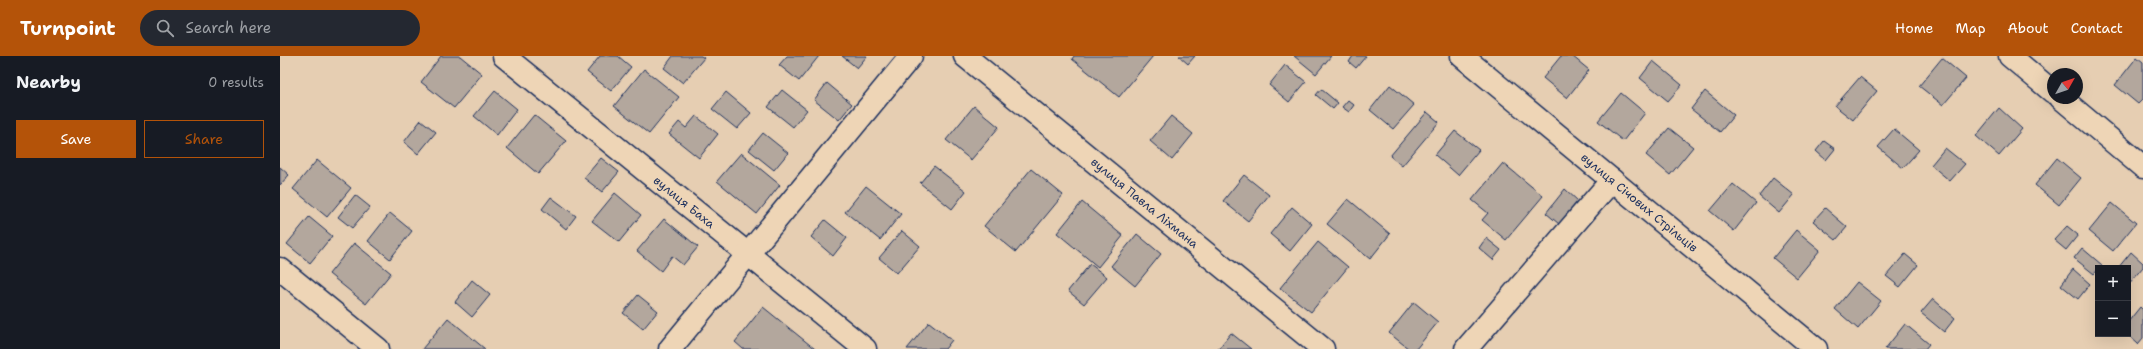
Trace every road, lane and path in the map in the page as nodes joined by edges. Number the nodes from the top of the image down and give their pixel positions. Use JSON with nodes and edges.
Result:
{"nodes":[{"id":1,"x":504,"y":56,"type":"edge"},
{"id":2,"x":911,"y":56,"type":"edge"},
{"id":3,"x":965,"y":56,"type":"edge"},
{"id":4,"x":1462,"y":56,"type":"edge"},
{"id":5,"x":2010,"y":56,"type":"edge"},
{"id":6,"x":2047,"y":87,"type":"edge"},
{"id":7,"x":2068,"y":104,"type":"edge"},
{"id":8,"x":2143,"y":167,"type":"edge"},
{"id":9,"x":1612,"y":180,"type":"junction"},
{"id":10,"x":748,"y":254,"type":"junction"},
{"id":11,"x":280,"y":270,"type":"edge"},
{"id":12,"x":378,"y":349,"type":"edge"},
{"id":13,"x":670,"y":349,"type":"edge"},
{"id":14,"x":864,"y":349,"type":"edge"},
{"id":15,"x":1323,"y":349,"type":"edge"},
{"id":16,"x":1466,"y":349,"type":"edge"},
{"id":17,"x":1816,"y":349,"type":"edge"}],
"edges":[{"from":1,"to":10,"type":"street","name":"вулиця Баха"},
{"from":2,"to":10,"type":"street"},
{"from":3,"to":15,"type":"street","name":"вулиця Павла Ліхмана"},
{"from":4,"to":9,"type":"street","name":"вулиця Січових Стрільців"},
{"from":5,"to":6,"type":"street"},
{"from":7,"to":8,"type":"street"},
{"from":9,"to":16,"type":"street"},
{"from":9,"to":17,"type":"street","name":"вулиця Січових Стрільців"},
{"from":10,"to":13,"type":"street"},
{"from":10,"to":14,"type":"street","name":"вулиця Баха"},
{"from":11,"to":12,"type":"street"}]}
